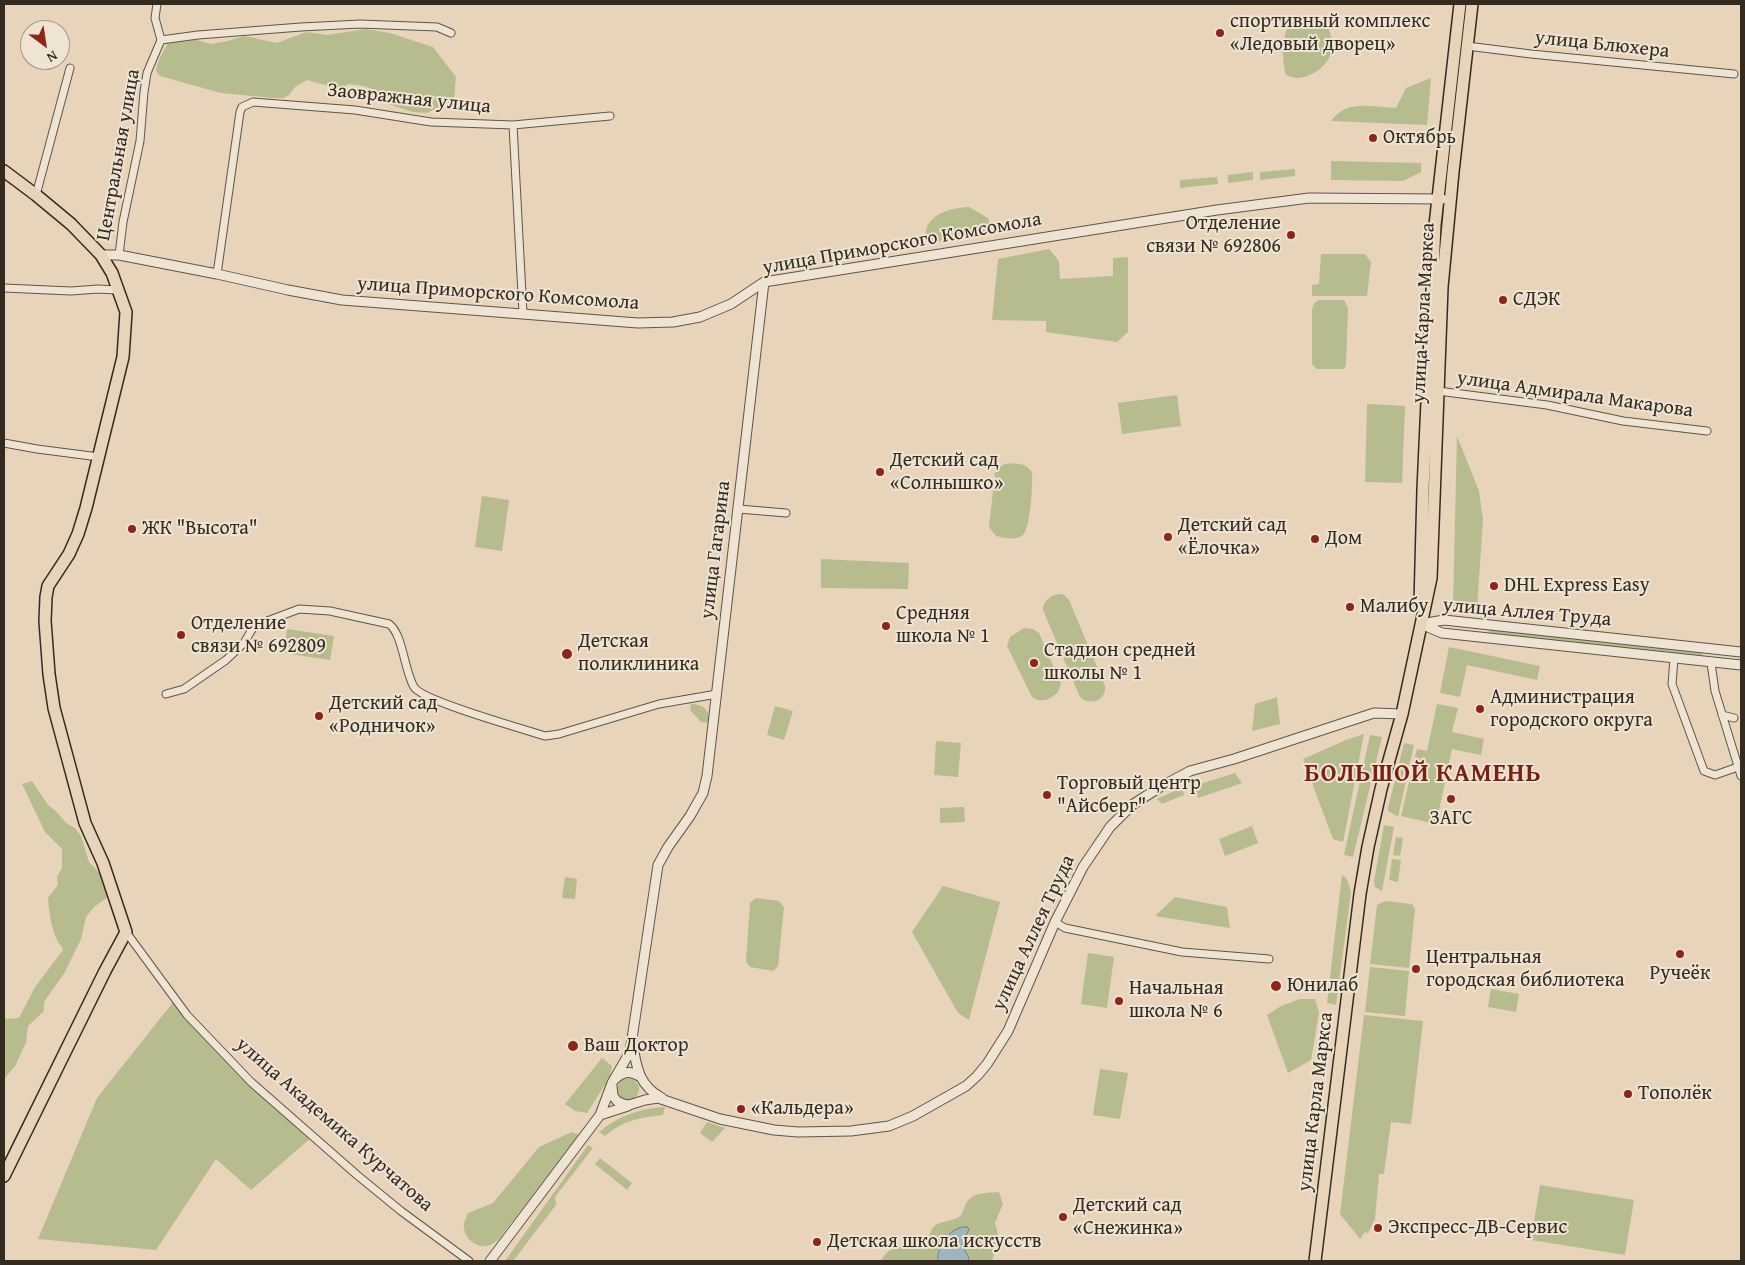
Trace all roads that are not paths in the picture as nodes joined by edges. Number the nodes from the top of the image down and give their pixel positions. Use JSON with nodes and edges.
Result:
{"nodes":[{"id":1,"x":157,"y":4,"type":"edge"},
{"id":2,"x":1460,"y":4,"type":"edge"},
{"id":3,"x":1472,"y":4,"type":"edge"},
{"id":4,"x":451,"y":33,"type":"dead end"},
{"id":5,"x":161,"y":40,"type":"junction"},
{"id":6,"x":1467,"y":46,"type":"junction"},
{"id":7,"x":69,"y":70,"type":"edge"},
{"id":8,"x":1734,"y":74,"type":"dead end"},
{"id":9,"x":610,"y":116,"type":"dead end"},
{"id":10,"x":513,"y":125,"type":"junction"},
{"id":11,"x":4,"y":171,"type":"edge"},
{"id":12,"x":36,"y":194,"type":"junction"},
{"id":13,"x":1437,"y":199,"type":"junction"},
{"id":14,"x":1450,"y":200,"type":"junction"},
{"id":15,"x":119,"y":255,"type":"junction"},
{"id":16,"x":101,"y":256,"type":"junction"},
{"id":17,"x":217,"y":274,"type":"junction"},
{"id":18,"x":764,"y":282,"type":"junction"},
{"id":19,"x":4,"y":288,"type":"edge"},
{"id":20,"x":117,"y":290,"type":"junction"},
{"id":21,"x":523,"y":313,"type":"junction"},
{"id":22,"x":1438,"y":391,"type":"junction"},
{"id":23,"x":1708,"y":431,"type":"dead end"},
{"id":24,"x":4,"y":443,"type":"edge"},
{"id":25,"x":99,"y":457,"type":"junction"},
{"id":26,"x":739,"y":509,"type":"junction"},
{"id":27,"x":786,"y":513,"type":"dead end"},
{"id":28,"x":1421,"y":624,"type":"junction"},
{"id":29,"x":1741,"y":652,"type":"edge"},
{"id":30,"x":1674,"y":659,"type":"junction"},
{"id":31,"x":1711,"y":663,"type":"junction"},
{"id":32,"x":1741,"y":665,"type":"edge"},
{"id":33,"x":166,"y":694,"type":"dead end"},
{"id":34,"x":717,"y":694,"type":"junction"},
{"id":35,"x":1402,"y":714,"type":"junction"},
{"id":36,"x":1722,"y":715,"type":"junction"},
{"id":37,"x":1734,"y":718,"type":"dead end"},
{"id":38,"x":1738,"y":767,"type":"junction"},
{"id":39,"x":1741,"y":776,"type":"edge"},
{"id":40,"x":1055,"y":922,"type":"junction"},
{"id":41,"x":126,"y":932,"type":"junction"},
{"id":42,"x":1269,"y":959,"type":"dead end"},
{"id":43,"x":632,"y":1047,"type":"junction"},
{"id":44,"x":641,"y":1079,"type":"junction"},
{"id":45,"x":614,"y":1081,"type":"junction"},
{"id":46,"x":667,"y":1100,"type":"junction"},
{"id":47,"x":632,"y":1104,"type":"junction"},
{"id":48,"x":600,"y":1115,"type":"junction"},
{"id":49,"x":4,"y":1176,"type":"edge"},
{"id":50,"x":469,"y":1261,"type":"edge"},
{"id":51,"x":490,"y":1261,"type":"edge"},
{"id":52,"x":1315,"y":1261,"type":"edge"}],
"edges":[{"from":1,"to":5,"type":"street"},
{"from":2,"to":13,"type":"main road","name":"улица Карла Маркса"},
{"from":3,"to":6,"type":"main road","name":"улица Карла Маркса"},
{"from":4,"to":5,"type":"street"},
{"from":5,"to":15,"type":"street","name":"Центральная улица"},
{"from":6,"to":8,"type":"street","name":"улица Блюхера"},
{"from":6,"to":14,"type":"main road","name":"улица Карла Маркса"},
{"from":7,"to":12,"type":"street"},
{"from":9,"to":10,"type":"street","name":"Заовражная улица"},
{"from":10,"to":17,"type":"street","name":"Заовражная улица"},
{"from":10,"to":21,"type":"street"},
{"from":11,"to":12,"type":"main road","name":"улица Академика Курчатова"},
{"from":12,"to":16,"type":"main road","name":"улица Академика Курчатова"},
{"from":13,"to":14,"type":"street","name":"улица Приморского Комсомола"},
{"from":13,"to":18,"type":"street","name":"улица Приморского Комсомола"},
{"from":13,"to":28,"type":"main road","name":"улица Карла Маркса"},
{"from":14,"to":22,"type":"main road","name":"улица Карла Маркса"},
{"from":15,"to":16,"type":"street","name":"улица Приморского Комсомола"},
{"from":15,"to":17,"type":"street","name":"улица Приморского Комсомола"},
{"from":16,"to":20,"type":"main road","name":"улица Академика Курчатова"},
{"from":17,"to":21,"type":"street","name":"улица Приморского Комсомола"},
{"from":18,"to":21,"type":"street","name":"улица Приморского Комсомола"},
{"from":18,"to":26,"type":"street","name":"улица Гагарина"},
{"from":19,"to":20,"type":"street"},
{"from":20,"to":25,"type":"main road","name":"улица Академика Курчатова"},
{"from":22,"to":23,"type":"street","name":"улица Адмирала Макарова"},
{"from":22,"to":28,"type":"main road","name":"улица Карла Маркса"},
{"from":24,"to":25,"type":"street"},
{"from":25,"to":41,"type":"main road","name":"улица Академика Курчатова"},
{"from":26,"to":27,"type":"street"},
{"from":26,"to":34,"type":"street","name":"улица Гагарина"},
{"from":28,"to":29,"type":"street","name":"улица Аллея Труда"},
{"from":28,"to":30,"type":"street","name":"улица Аллея Труда"},
{"from":28,"to":35,"type":"main road","name":"улица Карла Маркса"},
{"from":30,"to":31,"type":"street","name":"улица Аллея Труда"},
{"from":30,"to":38,"type":"street"},
{"from":31,"to":32,"type":"street","name":"улица Аллея Труда"},
{"from":31,"to":36,"type":"street"},
{"from":33,"to":34,"type":"street"},
{"from":34,"to":43,"type":"street","name":"улица Гагарина"},
{"from":35,"to":40,"type":"street","name":"улица Аллея Труда"},
{"from":35,"to":52,"type":"main road","name":"улица Карла Маркса"},
{"from":36,"to":37,"type":"street"},
{"from":36,"to":38,"type":"street"},
{"from":38,"to":39,"type":"street"},
{"from":40,"to":42,"type":"street"},
{"from":40,"to":46,"type":"street","name":"улица Аллея Труда"},
{"from":41,"to":49,"type":"main road"},
{"from":41,"to":50,"type":"street","name":"улица Академика Курчатова"},
{"from":43,"to":44,"type":"street"},
{"from":43,"to":45,"type":"street"},
{"from":44,"to":45,"type":"street"},
{"from":44,"to":46,"type":"street"},
{"from":44,"to":47,"type":"street"},
{"from":45,"to":47,"type":"street"},
{"from":45,"to":48,"type":"street"},
{"from":46,"to":47,"type":"street"},
{"from":47,"to":48,"type":"street"},
{"from":48,"to":51,"type":"street"}]}
